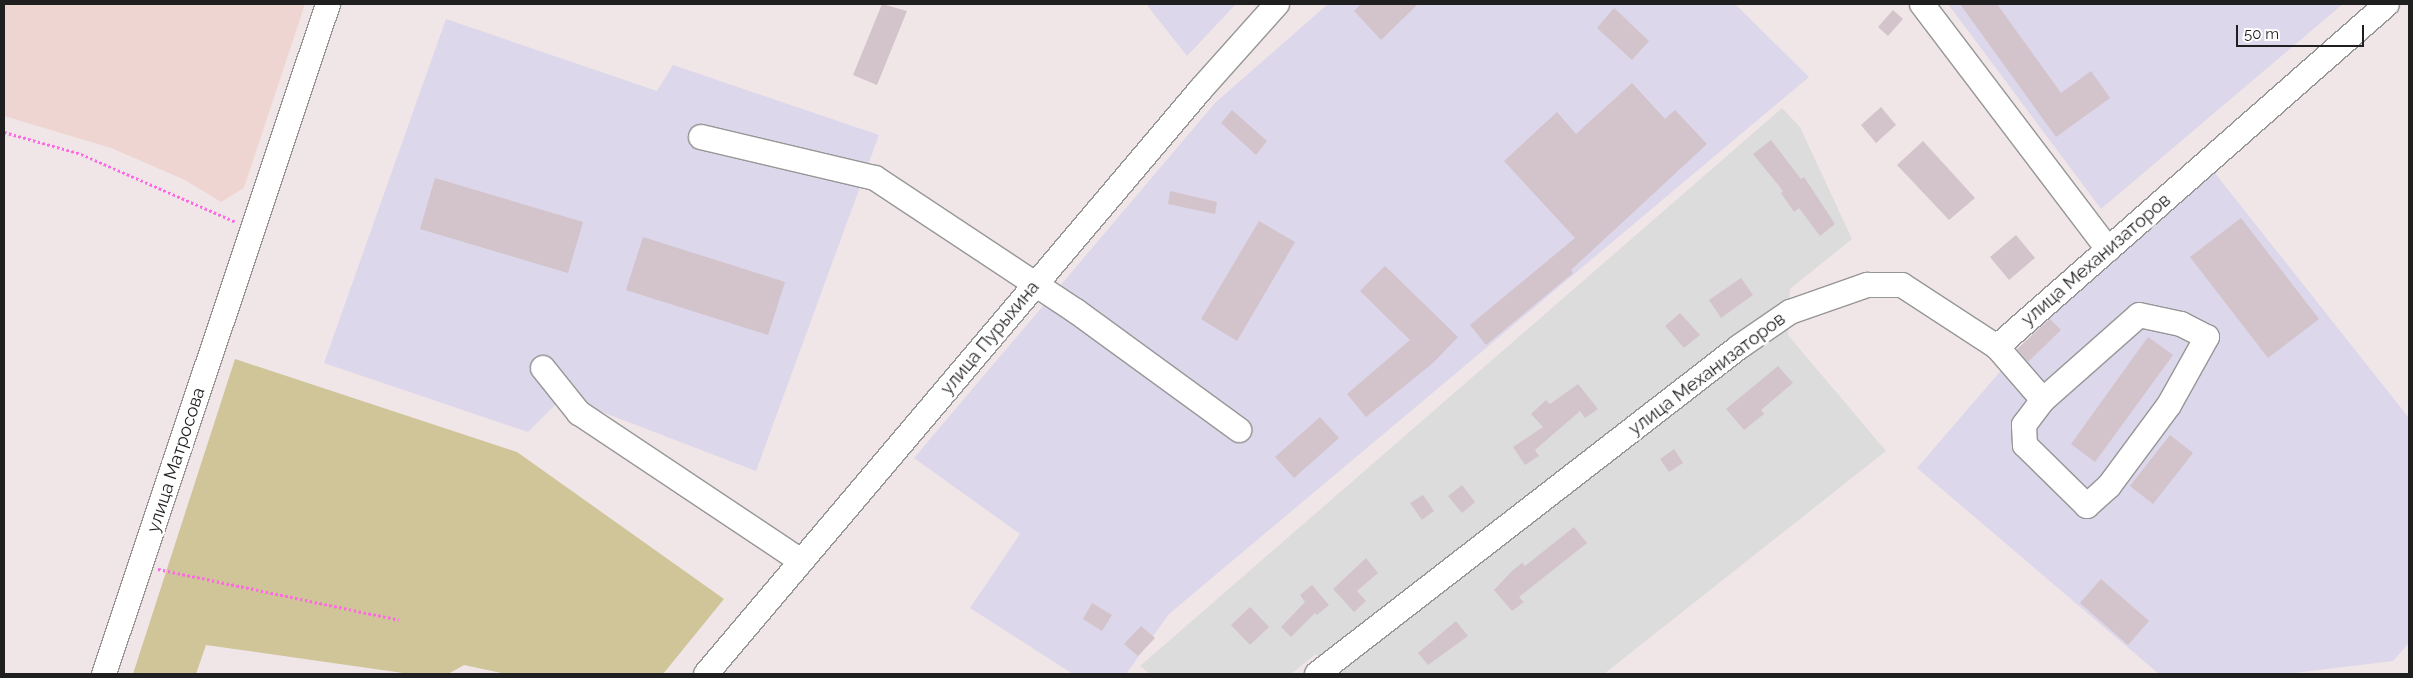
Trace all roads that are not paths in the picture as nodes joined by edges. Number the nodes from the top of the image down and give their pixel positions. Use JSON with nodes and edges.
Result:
{"nodes":[{"id":1,"x":328,"y":4,"type":"edge"},
{"id":2,"x":1277,"y":4,"type":"edge"},
{"id":3,"x":1922,"y":4,"type":"edge"},
{"id":4,"x":2387,"y":4,"type":"edge"},
{"id":5,"x":701,"y":137,"type":"dead end"},
{"id":6,"x":2108,"y":249,"type":"junction"},
{"id":7,"x":1036,"y":284,"type":"junction"},
{"id":8,"x":1997,"y":347,"type":"junction"},
{"id":9,"x":543,"y":368,"type":"dead end"},
{"id":10,"x":2043,"y":400,"type":"junction"},
{"id":11,"x":1238,"y":430,"type":"dead end"},
{"id":12,"x":801,"y":561,"type":"junction"},
{"id":13,"x":104,"y":674,"type":"edge"},
{"id":14,"x":706,"y":674,"type":"edge"},
{"id":15,"x":1317,"y":674,"type":"edge"}],
"edges":[{"from":1,"to":13,"type":"street","name":"улица Матросова"},
{"from":2,"to":7,"type":"street","name":"улица Пурыхина"},
{"from":3,"to":6,"type":"street"},
{"from":4,"to":6,"type":"street","name":"улица Механизаторов"},
{"from":5,"to":7,"type":"street"},
{"from":6,"to":8,"type":"street","name":"улица Механизаторов"},
{"from":7,"to":11,"type":"street"},
{"from":7,"to":12,"type":"street","name":"улица Пурыхина"},
{"from":8,"to":10,"type":"street"},
{"from":8,"to":15,"type":"street","name":"улица Механизаторов"},
{"from":9,"to":12,"type":"street"},
{"from":10,"to":10,"type":"street"},
{"from":12,"to":14,"type":"street","name":"улица Пурыхина"}]}
